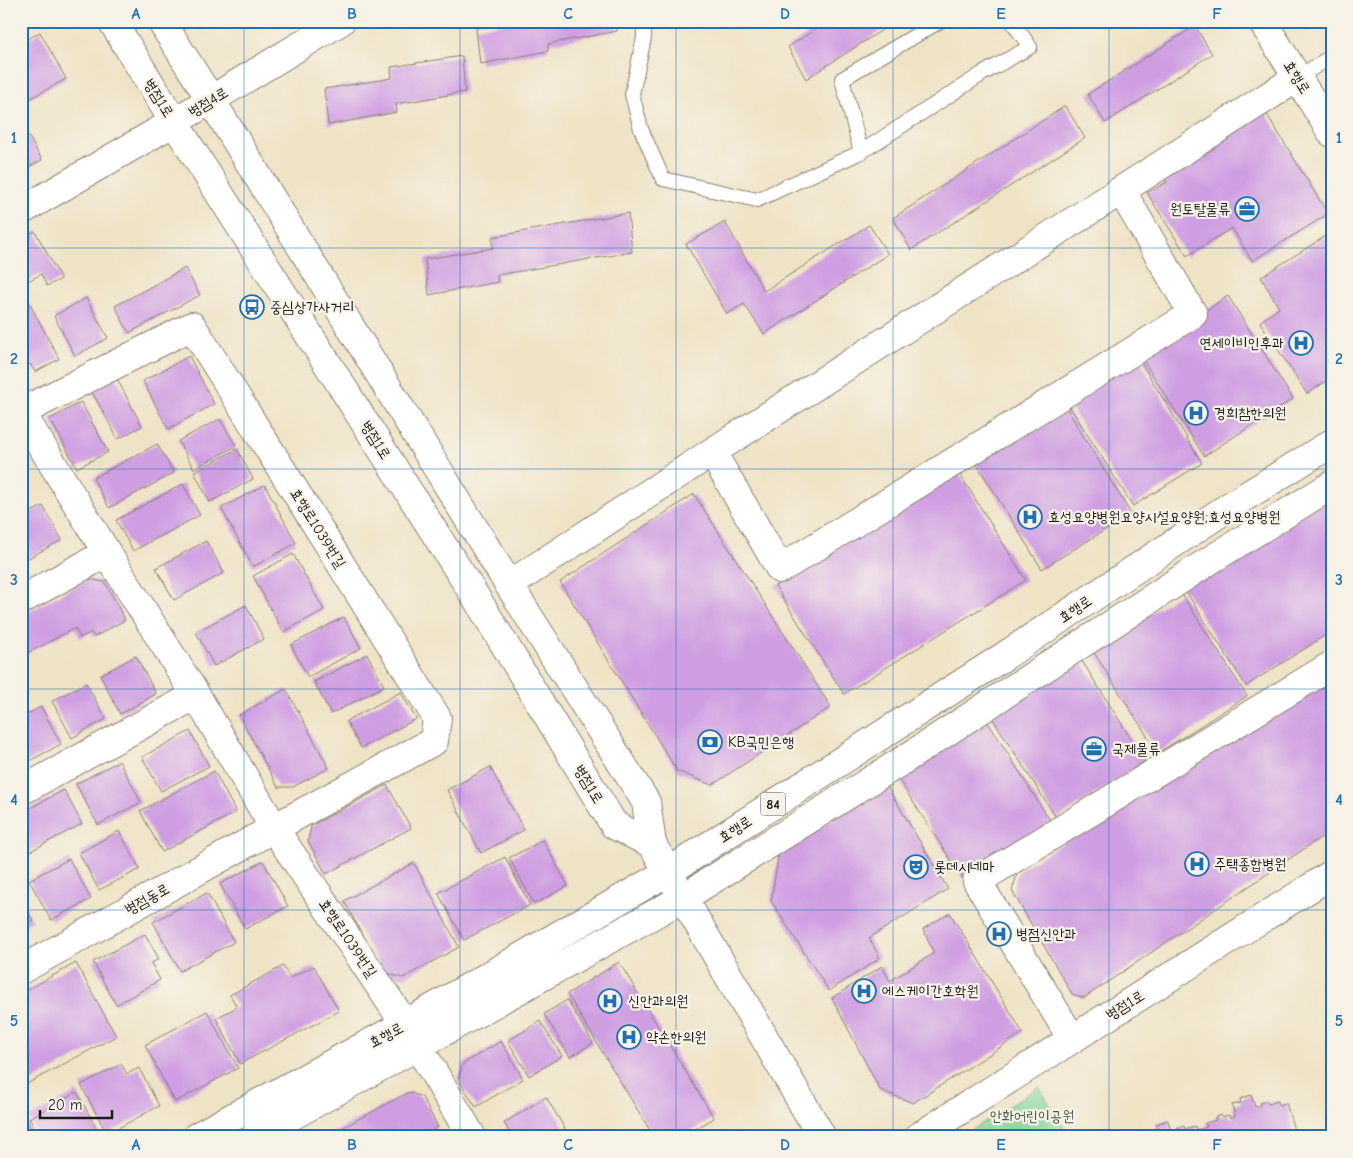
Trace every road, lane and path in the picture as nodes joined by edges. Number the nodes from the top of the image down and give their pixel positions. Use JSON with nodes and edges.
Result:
{"nodes":[{"id":1,"x":112,"y":21,"type":"edge"},
{"id":2,"x":161,"y":21,"type":"edge"},
{"id":3,"x":341,"y":21,"type":"edge"},
{"id":4,"x":644,"y":21,"type":"edge"},
{"id":5,"x":940,"y":21,"type":"edge"},
{"id":6,"x":1012,"y":21,"type":"edge"},
{"id":7,"x":1262,"y":21,"type":"edge"},
{"id":8,"x":1332,"y":56,"type":"edge"},
{"id":9,"x":1297,"y":78,"type":"junction"},
{"id":10,"x":211,"y":100,"type":"junction"},
{"id":11,"x":174,"y":122,"type":"junction"},
{"id":12,"x":1332,"y":133,"type":"edge"},
{"id":13,"x":861,"y":152,"type":"junction"},
{"id":14,"x":1121,"y":190,"type":"junction"},
{"id":15,"x":21,"y":211,"type":"edge"},
{"id":16,"x":21,"y":412,"type":"edge"},
{"id":17,"x":1332,"y":443,"type":"edge"},
{"id":18,"x":712,"y":452,"type":"junction"},
{"id":19,"x":1332,"y":485,"type":"edge"},
{"id":20,"x":107,"y":553,"type":"junction"},
{"id":21,"x":509,"y":585,"type":"junction"},
{"id":22,"x":21,"y":600,"type":"edge"},
{"id":23,"x":1332,"y":665,"type":"edge"},
{"id":24,"x":196,"y":695,"type":"junction"},
{"id":25,"x":21,"y":791,"type":"edge"},
{"id":26,"x":274,"y":828,"type":"junction"},
{"id":27,"x":652,"y":844,"type":"junction"},
{"id":28,"x":668,"y":872,"type":"junction"},
{"id":29,"x":1332,"y":874,"type":"edge"},
{"id":30,"x":683,"y":898,"type":"junction"},
{"id":31,"x":21,"y":970,"type":"edge"},
{"id":32,"x":412,"y":1035,"type":"junction"},
{"id":33,"x":1072,"y":1039,"type":"junction"},
{"id":34,"x":196,"y":1137,"type":"edge"},
{"id":35,"x":254,"y":1137,"type":"edge"},
{"id":36,"x":472,"y":1137,"type":"edge"},
{"id":37,"x":822,"y":1137,"type":"edge"},
{"id":38,"x":918,"y":1137,"type":"edge"}],
"edges":[{"from":1,"to":11,"type":"street","name":"병점1로"},
{"from":2,"to":10,"type":"street"},
{"from":3,"to":10,"type":"street","name":"병점4로"},
{"from":4,"to":13,"type":"lane"},
{"from":5,"to":13,"type":"lane"},
{"from":6,"to":13,"type":"lane"},
{"from":7,"to":9,"type":"street","name":"효행로"},
{"from":8,"to":9,"type":"lane"},
{"from":9,"to":12,"type":"street","name":"효행로"},
{"from":9,"to":14,"type":"street"},
{"from":10,"to":11,"type":"street","name":"병점4로"},
{"from":10,"to":21,"type":"street"},
{"from":11,"to":15,"type":"street","name":"병점4로"},
{"from":11,"to":27,"type":"street","name":"병점1로"},
{"from":14,"to":18,"type":"street"},
{"from":14,"to":18,"type":"street"},
{"from":16,"to":20,"type":"street","name":"효행로1039번길"},
{"from":16,"to":26,"type":"street","name":"효행로1039번길"},
{"from":17,"to":28,"type":"street","name":"효행로","number":"84"},
{"from":18,"to":21,"type":"street"},
{"from":19,"to":30,"type":"street","name":"효행로","number":"84"},
{"from":20,"to":22,"type":"street"},
{"from":20,"to":24,"type":"street","name":"효행로1039번길"},
{"from":21,"to":27,"type":"street"},
{"from":23,"to":33,"type":"street"},
{"from":24,"to":25,"type":"street"},
{"from":24,"to":26,"type":"street","name":"효행로1039번길"},
{"from":26,"to":31,"type":"street","name":"병점동로"},
{"from":26,"to":32,"type":"street","name":"효행로1039번길"},
{"from":27,"to":28,"type":"street"},
{"from":28,"to":30,"type":"street"},
{"from":28,"to":32,"type":"street","name":"효행로","number":"84"},
{"from":29,"to":33,"type":"street","name":"병점1로"},
{"from":30,"to":32,"type":"street","name":"효행로","number":"84"},
{"from":30,"to":37,"type":"street"},
{"from":32,"to":34,"type":"street","name":"효행로","number":"84"},
{"from":32,"to":35,"type":"street","name":"효행로","number":"84"},
{"from":32,"to":36,"type":"street","name":"효행로1039번길"},
{"from":33,"to":38,"type":"street","name":"병점1로"}]}
